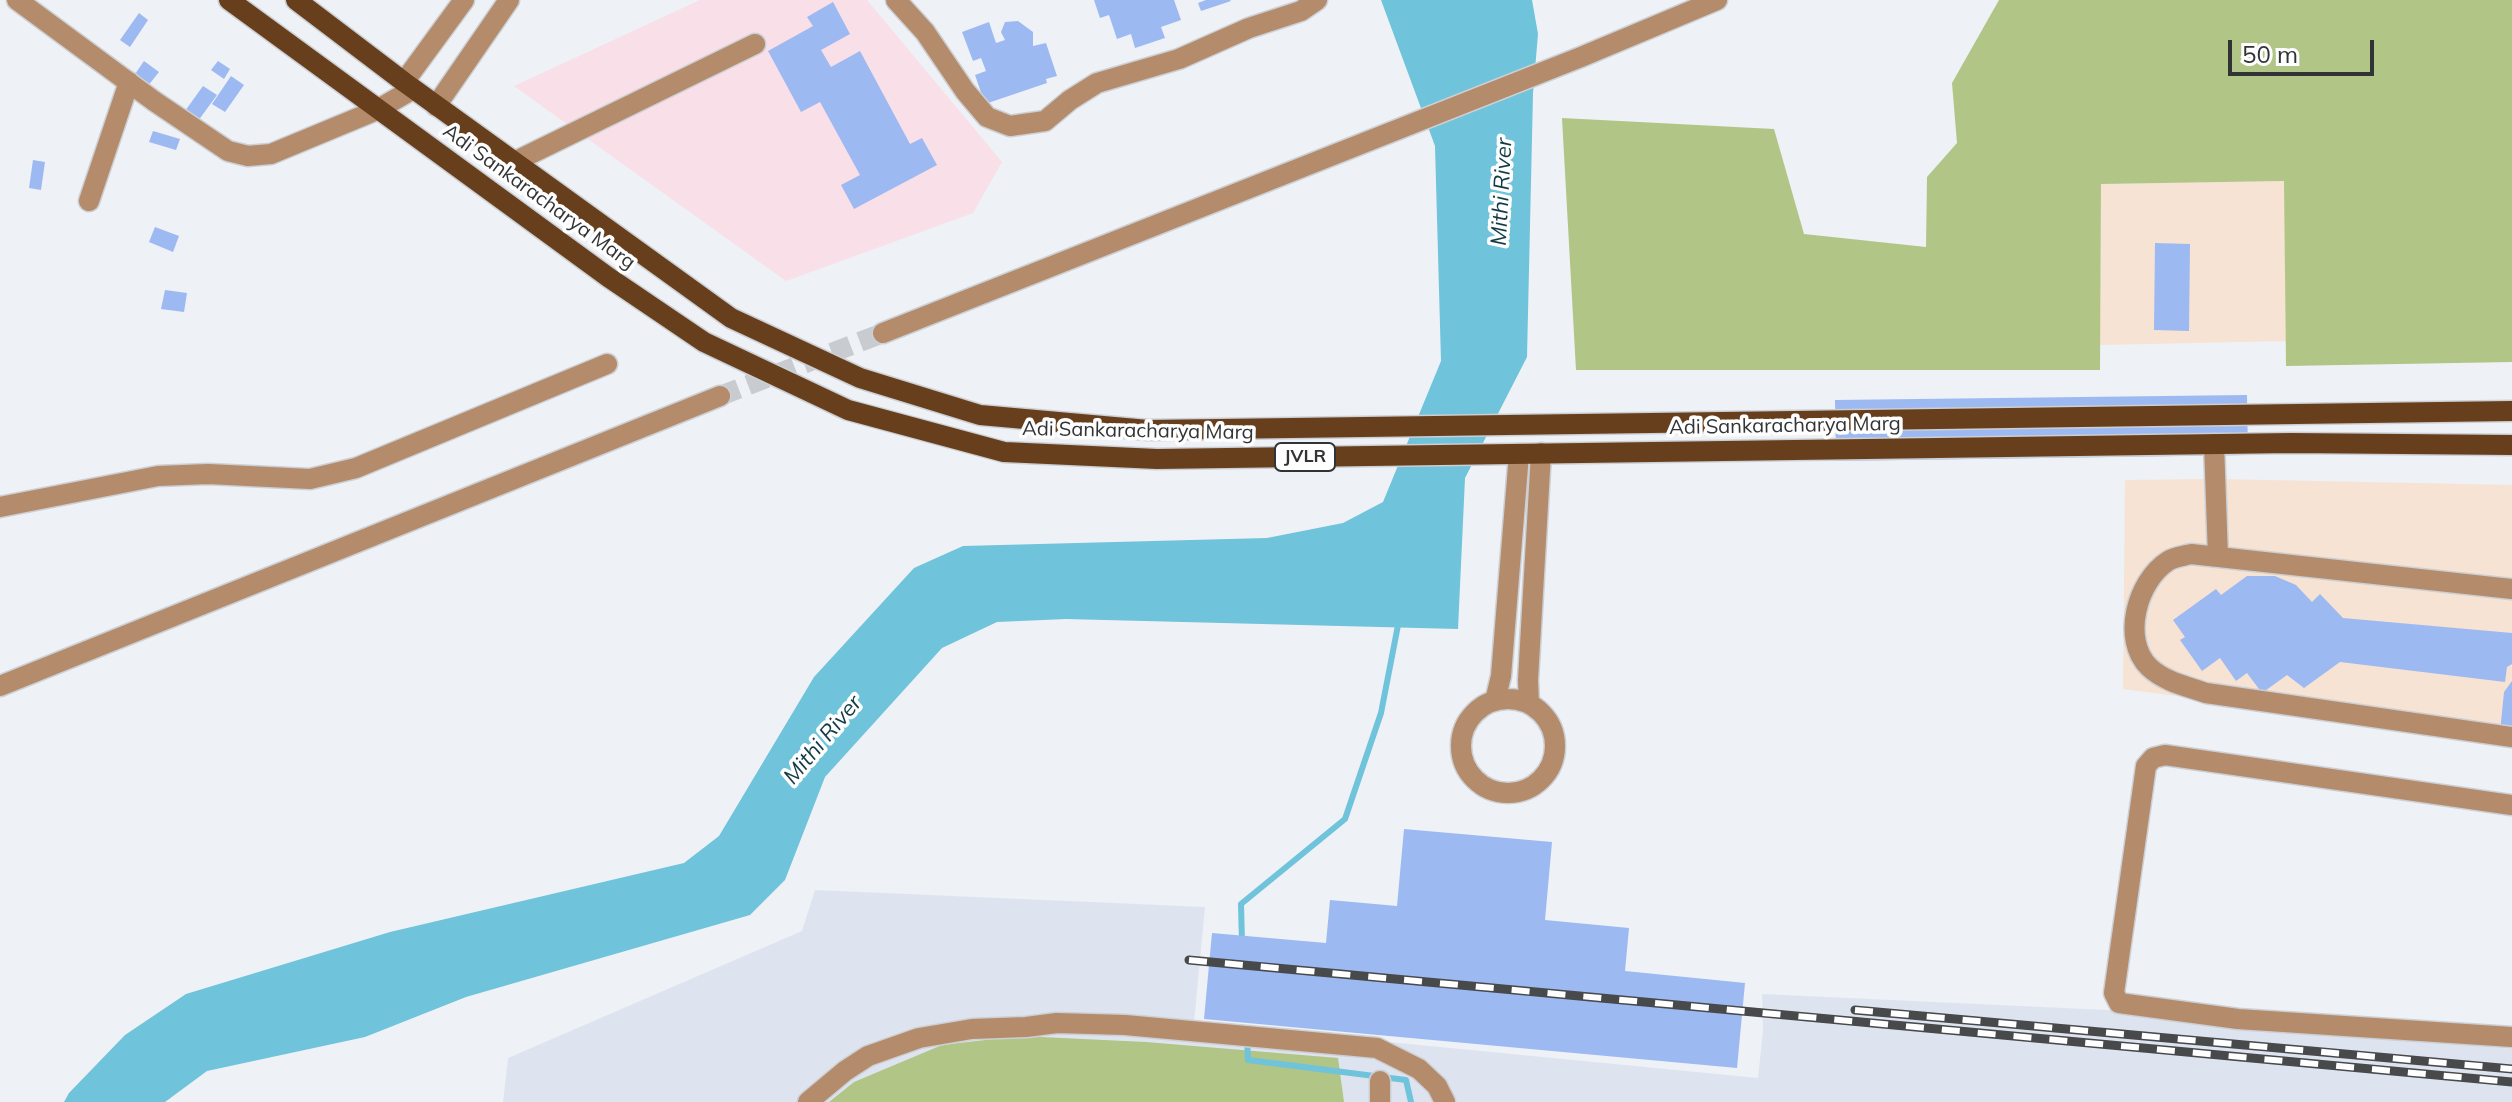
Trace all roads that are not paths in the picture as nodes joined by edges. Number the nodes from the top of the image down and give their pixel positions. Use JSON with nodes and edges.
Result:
{"nodes":[{"id":1,"x":17,"y":0,"type":"edge"},
{"id":2,"x":229,"y":0,"type":"edge"},
{"id":3,"x":296,"y":0,"type":"edge"},
{"id":4,"x":464,"y":0,"type":"edge"},
{"id":5,"x":509,"y":0,"type":"edge"},
{"id":6,"x":896,"y":0,"type":"edge"},
{"id":7,"x":1317,"y":0,"type":"edge"},
{"id":8,"x":1717,"y":0,"type":"edge"},
{"id":9,"x":755,"y":44,"type":"dead end"},
{"id":10,"x":129,"y":82,"type":"junction"},
{"id":11,"x":408,"y":85,"type":"junction"},
{"id":12,"x":436,"y":106,"type":"junction"},
{"id":13,"x":377,"y":110,"type":"junction"},
{"id":14,"x":514,"y":162,"type":"junction"},
{"id":15,"x":89,"y":201,"type":"dead end"},
{"id":16,"x":883,"y":333,"type":"tunnel mouth"},
{"id":17,"x":607,"y":364,"type":"dead end"},
{"id":18,"x":720,"y":396,"type":"tunnel mouth"},
{"id":19,"x":2512,"y":411,"type":"edge"},
{"id":20,"x":2214,"y":444,"type":"junction"},
{"id":21,"x":2512,"y":445,"type":"edge"},
{"id":22,"x":1541,"y":453,"type":"junction"},
{"id":23,"x":1519,"y":454,"type":"junction"},
{"id":24,"x":0,"y":507,"type":"edge"},
{"id":25,"x":2218,"y":557,"type":"junction"},
{"id":26,"x":2512,"y":589,"type":"edge"},
{"id":27,"x":0,"y":686,"type":"edge"},
{"id":28,"x":1495,"y":701,"type":"junction"},
{"id":29,"x":1529,"y":704,"type":"junction"},
{"id":30,"x":2512,"y":737,"type":"edge"},
{"id":31,"x":2512,"y":805,"type":"edge"},
{"id":32,"x":2512,"y":1037,"type":"edge"},
{"id":33,"x":1380,"y":1081,"type":"dead end"},
{"id":34,"x":808,"y":1102,"type":"edge"},
{"id":35,"x":1380,"y":1102,"type":"edge"},
{"id":36,"x":1445,"y":1102,"type":"edge"}],
"edges":[{"from":1,"to":10,"type":"street"},
{"from":2,"to":13,"type":"main road","name":"Adi Sankaracharya Marg","number":"JVLR"},
{"from":3,"to":11,"type":"main road","name":"Adi Sankaracharya Marg","number":"JVLR"},
{"from":4,"to":11,"type":"street"},
{"from":5,"to":12,"type":"street"},
{"from":6,"to":7,"type":"street"},
{"from":8,"to":16,"type":"street"},
{"from":9,"to":14,"type":"street"},
{"from":10,"to":13,"type":"street"},
{"from":10,"to":15,"type":"street"},
{"from":11,"to":12,"type":"main road","name":"Adi Sankaracharya Marg","number":"JVLR"},
{"from":11,"to":13,"type":"street"},
{"from":12,"to":14,"type":"main road","name":"Adi Sankaracharya Marg","number":"JVLR"},
{"from":13,"to":23,"type":"main road","name":"Adi Sankaracharya Marg","number":"JVLR"},
{"from":14,"to":19,"type":"main road","name":"Adi Sankaracharya Marg","number":"JVLR"},
{"from":17,"to":24,"type":"street"},
{"from":18,"to":27,"type":"street"},
{"from":20,"to":21,"type":"main road","name":"Adi Sankaracharya Marg","number":"JVLR"},
{"from":20,"to":22,"type":"main road","name":"Adi Sankaracharya Marg","number":"JVLR"},
{"from":20,"to":25,"type":"street"},
{"from":22,"to":23,"type":"main road","name":"Adi Sankaracharya Marg","number":"JVLR"},
{"from":22,"to":29,"type":"street"},
{"from":23,"to":28,"type":"street"},
{"from":25,"to":26,"type":"street"},
{"from":25,"to":30,"type":"street"},
{"from":28,"to":29,"type":"street"},
{"from":28,"to":29,"type":"street"},
{"from":31,"to":32,"type":"street"},
{"from":33,"to":35,"type":"street"},
{"from":34,"to":36,"type":"street"}]}
